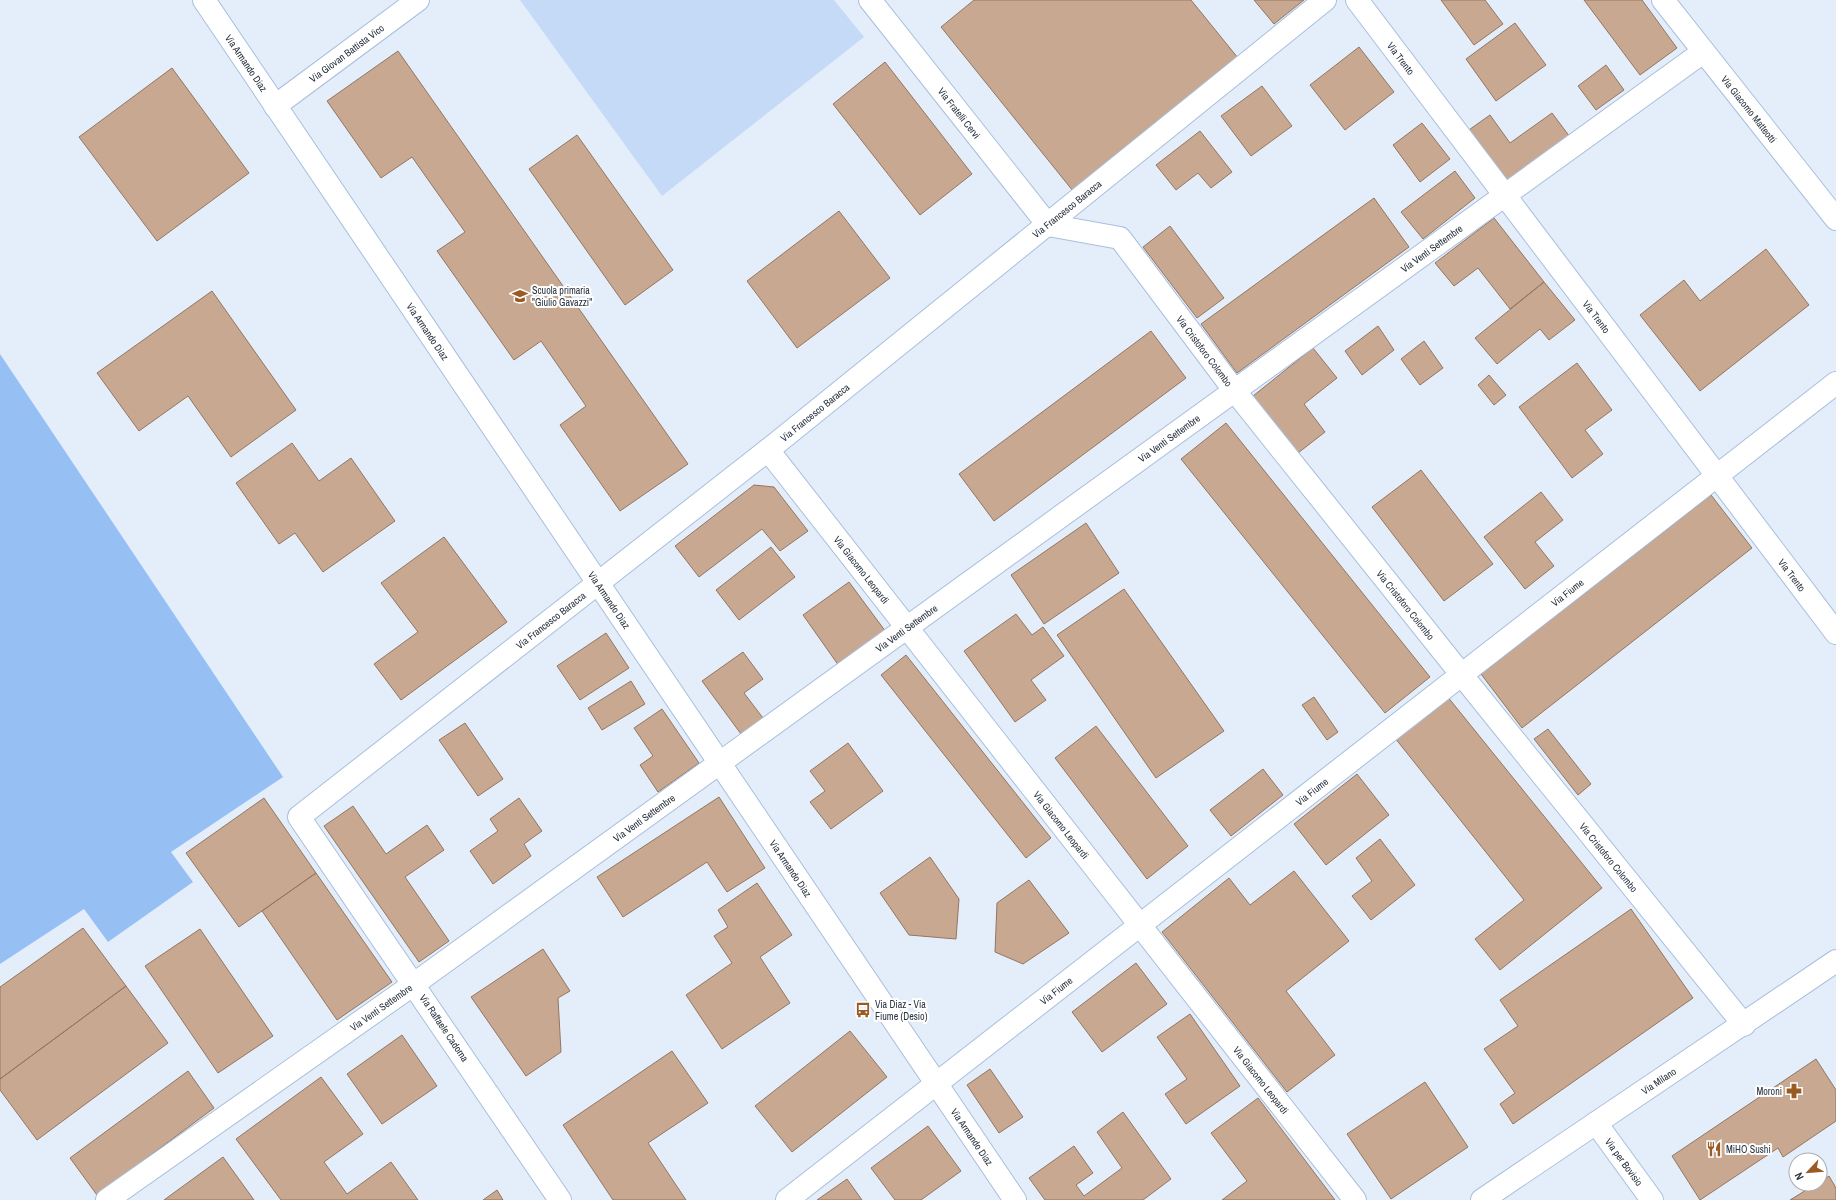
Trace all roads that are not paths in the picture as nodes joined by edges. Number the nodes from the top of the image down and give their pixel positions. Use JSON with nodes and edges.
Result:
{"nodes":[{"id":1,"x":204,"y":0,"type":"edge"},
{"id":2,"x":418,"y":0,"type":"edge"},
{"id":3,"x":870,"y":0,"type":"edge"},
{"id":4,"x":1325,"y":0,"type":"edge"},
{"id":5,"x":1357,"y":0,"type":"edge"},
{"id":6,"x":1663,"y":0,"type":"edge"},
{"id":7,"x":1703,"y":52,"type":"junction"},
{"id":8,"x":275,"y":106,"type":"junction"},
{"id":9,"x":1504,"y":195,"type":"junction"},
{"id":10,"x":1836,"y":219,"type":"edge"},
{"id":11,"x":1048,"y":225,"type":"junction"},
{"id":12,"x":1836,"y":383,"type":"edge"},
{"id":13,"x":1234,"y":390,"type":"junction"},
{"id":14,"x":768,"y":450,"type":"junction"},
{"id":15,"x":1716,"y":476,"type":"junction"},
{"id":16,"x":598,"y":583,"type":"junction"},
{"id":17,"x":907,"y":627,"type":"junction"},
{"id":18,"x":1836,"y":633,"type":"edge"},
{"id":19,"x":1461,"y":674,"type":"junction"},
{"id":20,"x":719,"y":762,"type":"junction"},
{"id":21,"x":299,"y":817,"type":"joint"},
{"id":22,"x":1139,"y":924,"type":"junction"},
{"id":23,"x":1836,"y":961,"type":"edge"},
{"id":24,"x":414,"y":984,"type":"junction"},
{"id":25,"x":1744,"y":1024,"type":"junction"},
{"id":26,"x":936,"y":1082,"type":"junction"},
{"id":27,"x":1596,"y":1123,"type":"junction"},
{"id":28,"x":107,"y":1200,"type":"edge"},
{"id":29,"x":560,"y":1200,"type":"edge"},
{"id":30,"x":787,"y":1200,"type":"edge"},
{"id":31,"x":1015,"y":1200,"type":"edge"},
{"id":32,"x":1355,"y":1200,"type":"edge"},
{"id":33,"x":1482,"y":1200,"type":"edge"},
{"id":34,"x":1652,"y":1200,"type":"edge"}],
"edges":[{"from":1,"to":8,"type":"street","name":"Via Armando Diaz"},
{"from":2,"to":8,"type":"street","name":"Via Giovan Battista Vico"},
{"from":3,"to":11,"type":"street","name":"Via Fratelli Cervi"},
{"from":4,"to":11,"type":"street","name":"Via Francesco Baracca"},
{"from":5,"to":9,"type":"street","name":"Via Trento"},
{"from":6,"to":7,"type":"street","name":"Via Giacomo Matteotti"},
{"from":7,"to":9,"type":"street","name":"Via Venti Settembre"},
{"from":7,"to":10,"type":"street","name":"Via Giacomo Matteotti"},
{"from":8,"to":16,"type":"street","name":"Via Armando Diaz"},
{"from":9,"to":13,"type":"street","name":"Via Venti Settembre"},
{"from":9,"to":15,"type":"street","name":"Via Trento"},
{"from":11,"to":13,"type":"street","name":"Via Cristoforo Colombo"},
{"from":11,"to":14,"type":"street","name":"Via Francesco Baracca"},
{"from":12,"to":15,"type":"street","name":"Via Fiume"},
{"from":13,"to":17,"type":"street","name":"Via Venti Settembre"},
{"from":13,"to":19,"type":"street","name":"Via Cristoforo Colombo"},
{"from":14,"to":16,"type":"street","name":"Via Francesco Baracca"},
{"from":14,"to":17,"type":"street","name":"Via Giacomo Leopardi"},
{"from":15,"to":18,"type":"street","name":"Via Trento"},
{"from":15,"to":19,"type":"street","name":"Via Fiume"},
{"from":16,"to":20,"type":"street","name":"Via Armando Diaz"},
{"from":16,"to":21,"type":"street","name":"Via Francesco Baracca"},
{"from":17,"to":20,"type":"street","name":"Via Venti Settembre"},
{"from":17,"to":22,"type":"street","name":"Via Giacomo Leopardi"},
{"from":19,"to":22,"type":"street","name":"Via Fiume"},
{"from":19,"to":25,"type":"street","name":"Via Cristoforo Colombo"},
{"from":20,"to":24,"type":"street","name":"Via Venti Settembre"},
{"from":20,"to":26,"type":"street","name":"Via Armando Diaz"},
{"from":21,"to":24,"type":"street","name":"Via Raffaele Cadorna"},
{"from":22,"to":26,"type":"street","name":"Via Fiume"},
{"from":22,"to":32,"type":"street","name":"Via Giacomo Leopardi"},
{"from":23,"to":25,"type":"street","name":"Via Milano"},
{"from":24,"to":28,"type":"street","name":"Via Venti Settembre"},
{"from":24,"to":29,"type":"street","name":"Via Raffaele Cadorna"},
{"from":25,"to":27,"type":"street","name":"Via Milano"},
{"from":26,"to":30,"type":"street","name":"Via Fiume"},
{"from":26,"to":31,"type":"street","name":"Via Armando Diaz"},
{"from":27,"to":33,"type":"street","name":"Via Milano"},
{"from":27,"to":34,"type":"street","name":"Via per Bovisio"}]}
